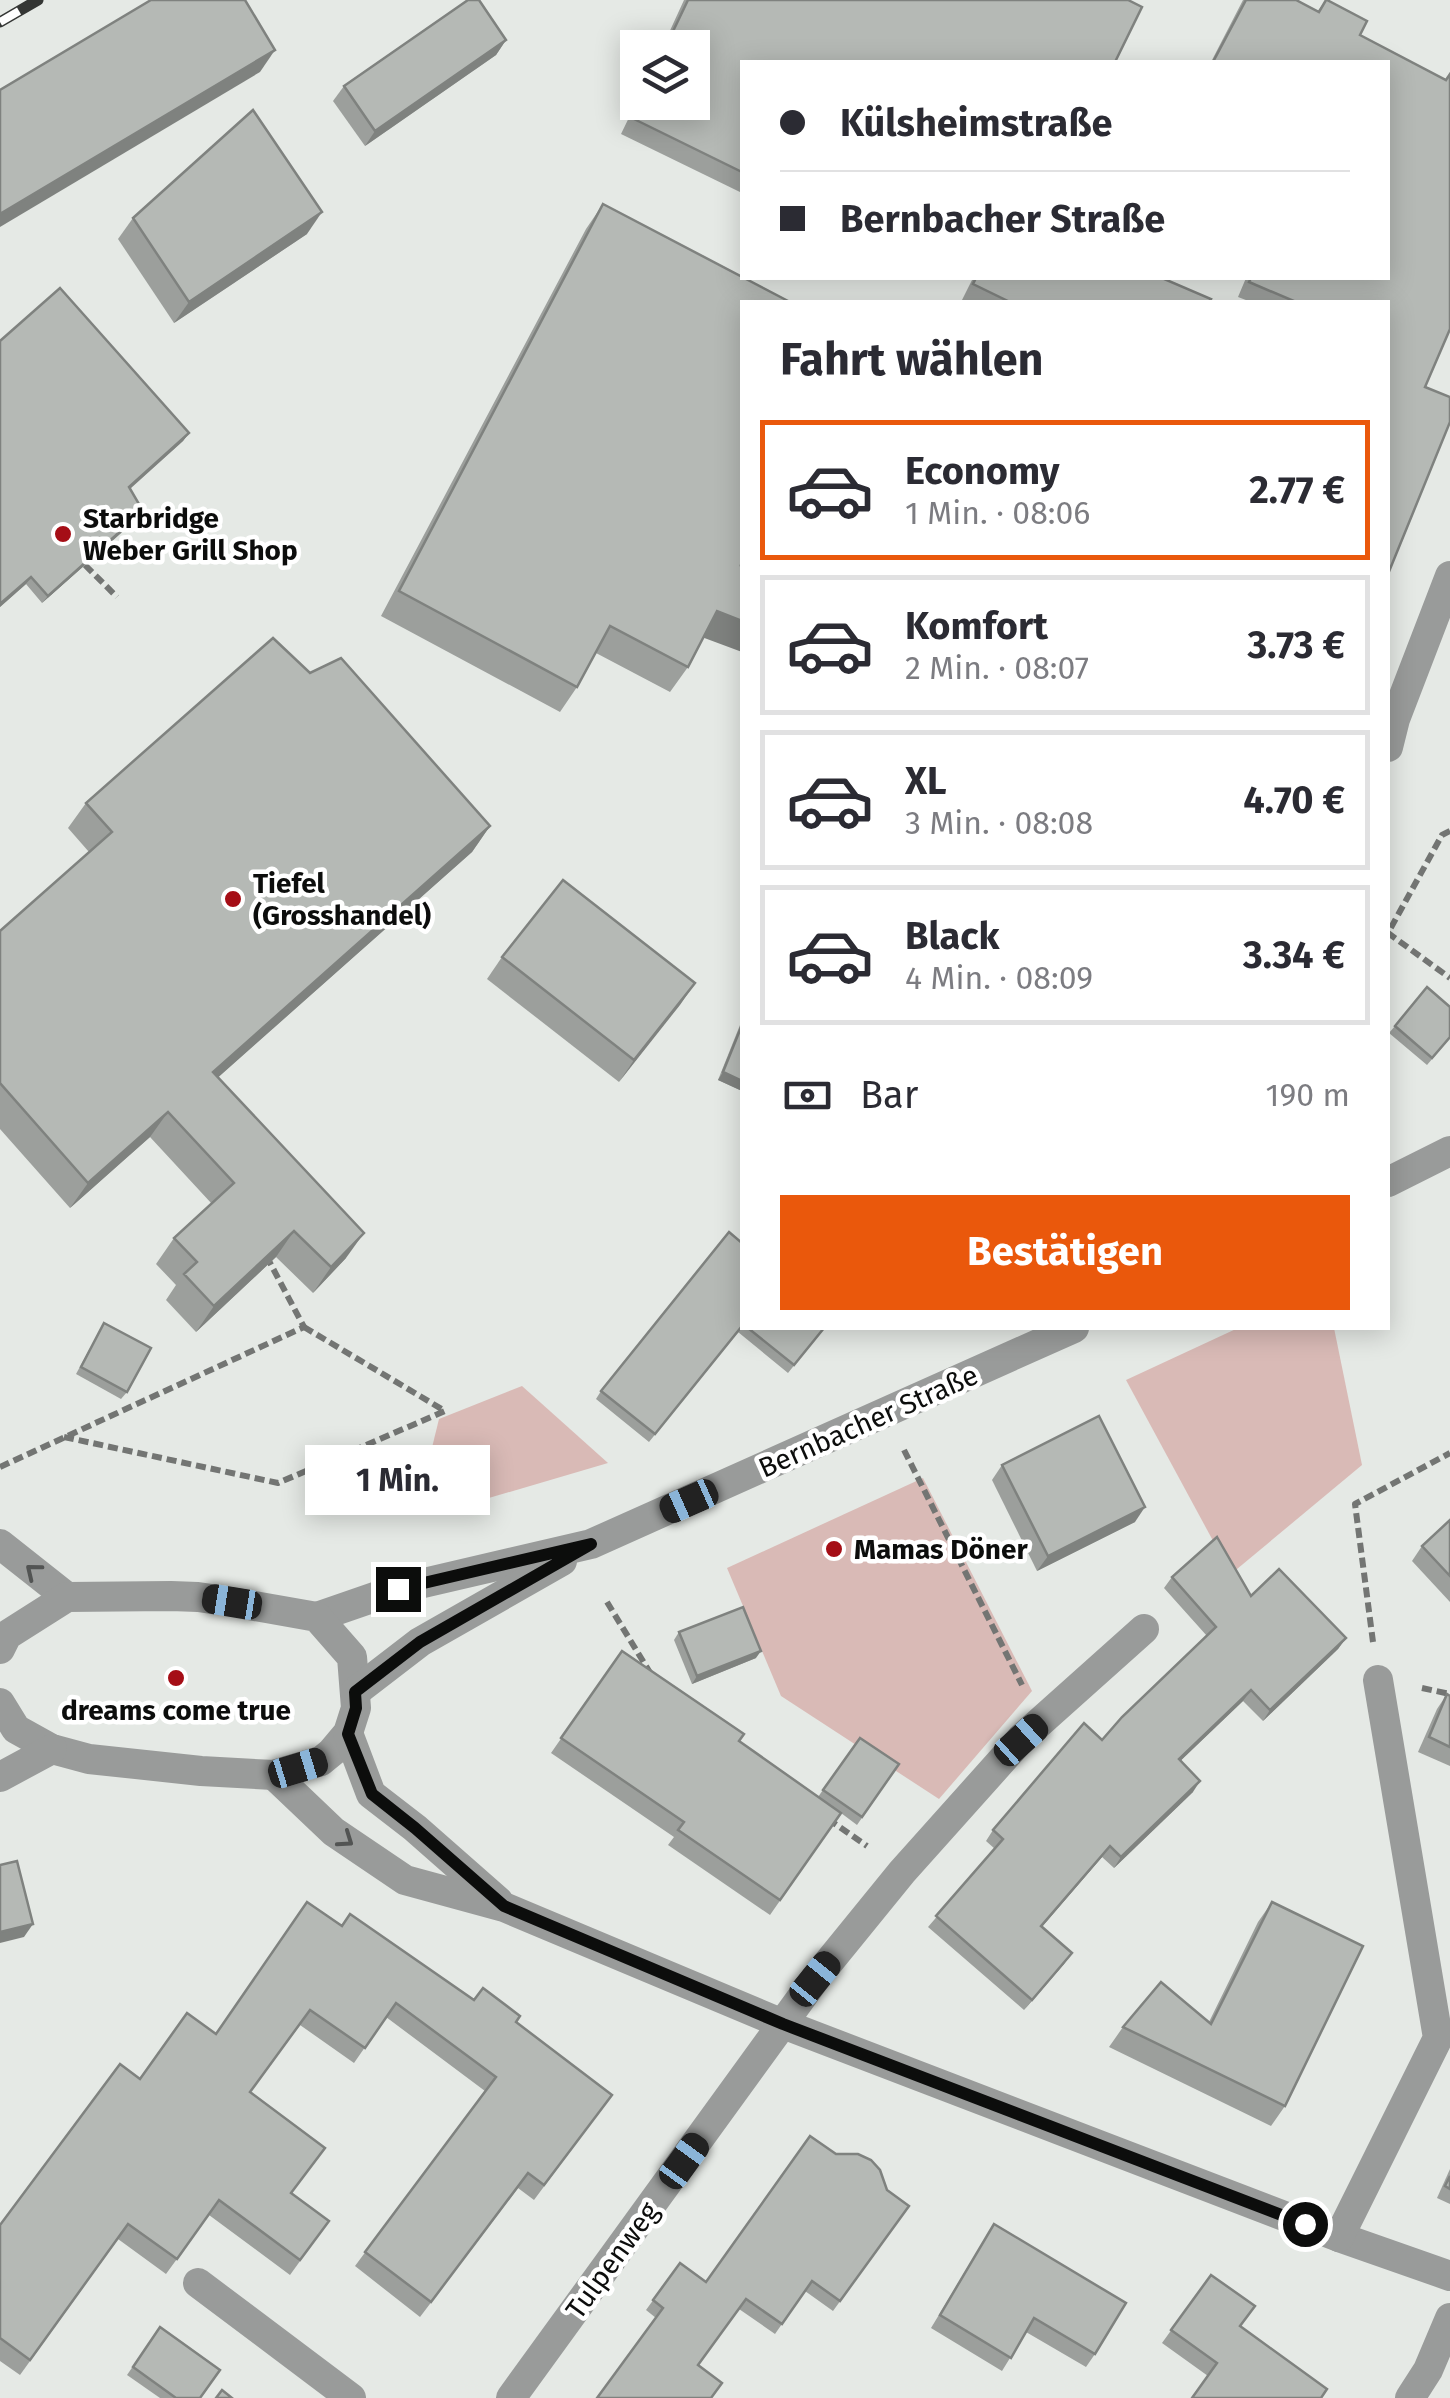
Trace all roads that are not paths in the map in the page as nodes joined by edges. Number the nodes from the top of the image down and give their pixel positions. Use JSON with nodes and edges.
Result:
{"nodes":[{"id":1,"x":1450,"y":576,"type":"edge"},
{"id":2,"x":1390,"y":740,"type":"edge"},
{"id":3,"x":1450,"y":1151,"type":"edge"},
{"id":4,"x":1390,"y":1181,"type":"edge"},
{"id":5,"x":1070,"y":1330,"type":"edge"},
{"id":6,"x":0,"y":1544,"type":"edge"},
{"id":7,"x":591,"y":1544,"type":"junction"},
{"id":8,"x":66,"y":1597,"type":"junction"},
{"id":9,"x":317,"y":1618,"type":"junction"},
{"id":10,"x":1144,"y":1629,"type":"dead end"},
{"id":11,"x":2,"y":1637,"type":"edge"},
{"id":12,"x":1378,"y":1680,"type":"road end"},
{"id":13,"x":355,"y":1692,"type":"junction"},
{"id":14,"x":0,"y":1703,"type":"edge"},
{"id":15,"x":348,"y":1734,"type":"junction"},
{"id":16,"x":52,"y":1749,"type":"junction"},
{"id":17,"x":274,"y":1776,"type":"junction"},
{"id":18,"x":0,"y":1778,"type":"edge"},
{"id":19,"x":504,"y":1906,"type":"junction"},
{"id":20,"x":783,"y":2024,"type":"junction"},
{"id":21,"x":1339,"y":2237,"type":"junction"},
{"id":22,"x":1450,"y":2276,"type":"edge"},
{"id":23,"x":198,"y":2284,"type":"dead end"},
{"id":24,"x":1450,"y":2318,"type":"edge"},
{"id":25,"x":351,"y":2398,"type":"edge"},
{"id":26,"x":510,"y":2398,"type":"edge"},
{"id":27,"x":1410,"y":2398,"type":"edge"}],
"edges":[{"from":1,"to":2,"type":"street"},
{"from":3,"to":4,"type":"street"},
{"from":5,"to":7,"type":"street","name":"Bernbacher Straße"},
{"from":8,"to":6,"type":"street","one_way":true},
{"from":7,"to":9,"type":"street","name":"Bernbacher Straße"},
{"from":7,"to":13,"type":"street"},
{"from":8,"to":9,"type":"street"},
{"from":8,"to":11,"type":"street"},
{"from":9,"to":13,"type":"street"},
{"from":10,"to":20,"type":"street","name":"Tulpenweg"},
{"from":12,"to":21,"type":"street"},
{"from":13,"to":15,"type":"street"},
{"from":14,"to":16,"type":"street"},
{"from":15,"to":17,"type":"street"},
{"from":15,"to":19,"type":"street"},
{"from":16,"to":17,"type":"street"},
{"from":16,"to":18,"type":"street"},
{"from":17,"to":19,"type":"street","one_way":true},
{"from":19,"to":20,"type":"street"},
{"from":20,"to":21,"type":"street"},
{"from":20,"to":26,"type":"street","name":"Tulpenweg"},
{"from":21,"to":22,"type":"street"},
{"from":23,"to":25,"type":"street"},
{"from":24,"to":27,"type":"street"}]}
